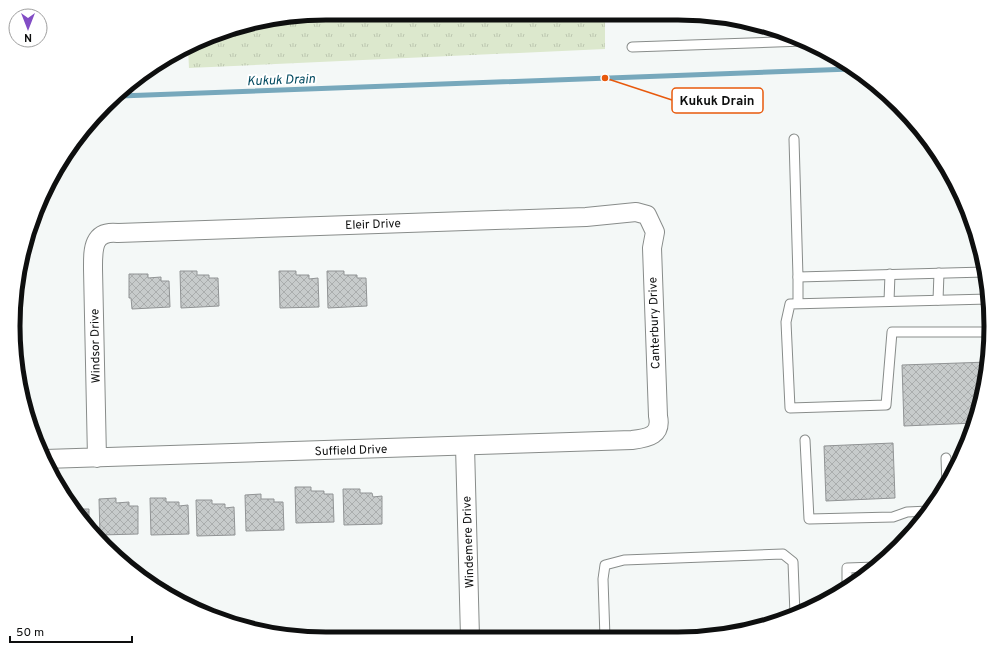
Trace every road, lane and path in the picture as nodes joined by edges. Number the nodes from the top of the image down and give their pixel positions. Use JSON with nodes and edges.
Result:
{"nodes":[{"id":1,"x":793,"y":42,"type":"edge"},
{"id":2,"x":632,"y":47,"type":"dead end"},
{"id":3,"x":794,"y":139,"type":"dead end"},
{"id":4,"x":647,"y":215,"type":"joint"},
{"id":5,"x":100,"y":237,"type":"joint"},
{"id":6,"x":979,"y":272,"type":"edge"},
{"id":7,"x":939,"y":273,"type":"junction"},
{"id":8,"x":890,"y":274,"type":"junction"},
{"id":9,"x":798,"y":277,"type":"junction"},
{"id":10,"x":982,"y":298,"type":"edge"},
{"id":11,"x":938,"y":300,"type":"junction"},
{"id":12,"x":889,"y":301,"type":"junction"},
{"id":13,"x":798,"y":303,"type":"junction"},
{"id":14,"x":984,"y":332,"type":"edge"},
{"id":15,"x":656,"y":432,"type":"joint"},
{"id":16,"x":806,"y":440,"type":"dead end"},
{"id":17,"x":465,"y":446,"type":"junction"},
{"id":18,"x":98,"y":458,"type":"junction"},
{"id":19,"x":946,"y":458,"type":"dead end"},
{"id":20,"x":51,"y":459,"type":"edge"},
{"id":21,"x":947,"y":472,"type":"edge"},
{"id":22,"x":921,"y":511,"type":"edge"},
{"id":23,"x":866,"y":567,"type":"edge"},
{"id":24,"x":847,"y":581,"type":"edge"},
{"id":25,"x":795,"y":609,"type":"edge"},
{"id":26,"x":470,"y":632,"type":"edge"},
{"id":27,"x":605,"y":632,"type":"edge"}],
"edges":[{"from":1,"to":2,"type":"lane"},
{"from":3,"to":9,"type":"lane"},
{"from":4,"to":5,"type":"street","name":"Eleir Drive"},
{"from":4,"to":15,"type":"street","name":"Canterbury Drive"},
{"from":5,"to":18,"type":"street","name":"Windsor Drive"},
{"from":6,"to":7,"type":"lane"},
{"from":7,"to":8,"type":"lane"},
{"from":7,"to":11,"type":"lane"},
{"from":8,"to":9,"type":"lane"},
{"from":8,"to":12,"type":"lane"},
{"from":9,"to":13,"type":"lane"},
{"from":10,"to":11,"type":"lane"},
{"from":11,"to":12,"type":"lane"},
{"from":12,"to":13,"type":"lane"},
{"from":13,"to":14,"type":"lane"},
{"from":15,"to":17,"type":"street","name":"Suffield Drive"},
{"from":16,"to":22,"type":"lane"},
{"from":17,"to":18,"type":"street","name":"Suffield Drive"},
{"from":17,"to":26,"type":"street","name":"Windemere Drive"},
{"from":18,"to":20,"type":"street","name":"Suffield Drive"},
{"from":19,"to":21,"type":"lane"},
{"from":23,"to":24,"type":"lane"},
{"from":25,"to":27,"type":"lane"}]}
